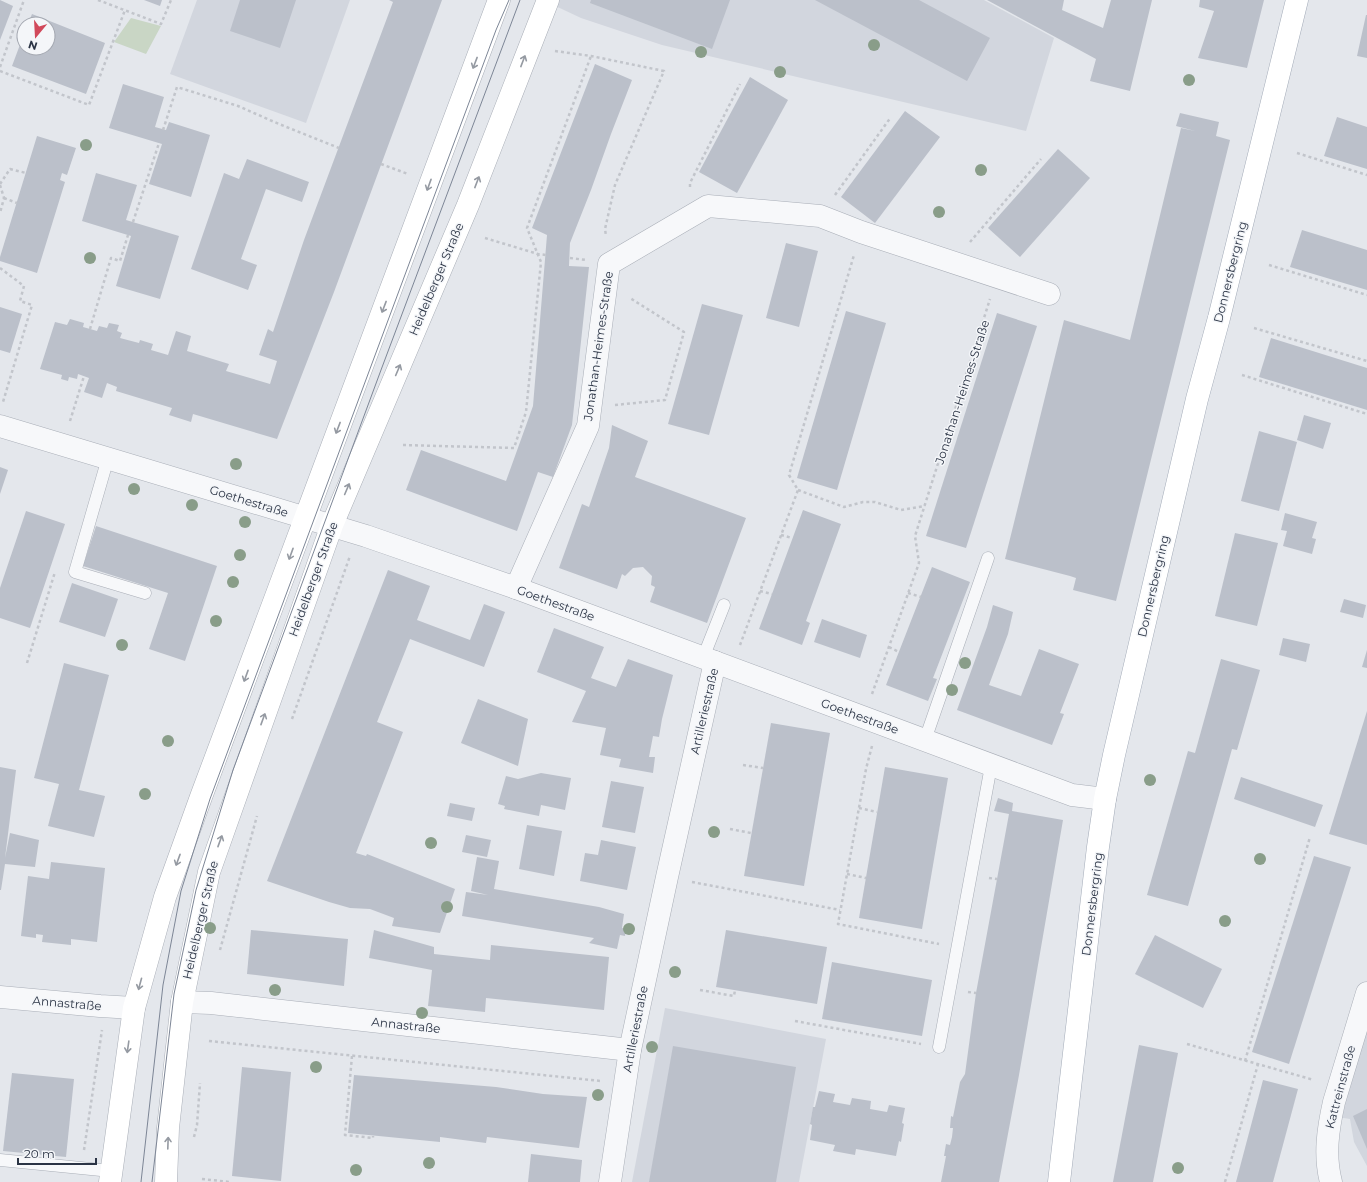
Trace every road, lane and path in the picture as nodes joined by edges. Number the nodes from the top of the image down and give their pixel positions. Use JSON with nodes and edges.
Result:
{"nodes":[{"id":1,"x":24,"y":0,"type":"edge"},
{"id":2,"x":98,"y":0,"type":"edge"},
{"id":3,"x":171,"y":0,"type":"edge"},
{"id":4,"x":499,"y":0,"type":"edge"},
{"id":5,"x":548,"y":0,"type":"edge"},
{"id":6,"x":1297,"y":0,"type":"edge"},
{"id":7,"x":125,"y":10,"type":"junction"},
{"id":8,"x":557,"y":52,"type":"dead end"},
{"id":9,"x":591,"y":56,"type":"junction"},
{"id":10,"x":0,"y":67,"type":"edge"},
{"id":11,"x":0,"y":71,"type":"edge"},
{"id":12,"x":740,"y":84,"type":"dead end"},
{"id":13,"x":891,"y":117,"type":"dead end"},
{"id":14,"x":163,"y":130,"type":"dead end"},
{"id":15,"x":159,"y":143,"type":"dead end"},
{"id":16,"x":338,"y":148,"type":"dead end"},
{"id":17,"x":1297,"y":153,"type":"dead end"},
{"id":18,"x":1042,"y":159,"type":"dead end"},
{"id":19,"x":381,"y":164,"type":"dead end"},
{"id":20,"x":26,"y":173,"type":"dead end"},
{"id":21,"x":408,"y":174,"type":"dead end"},
{"id":22,"x":1367,"y":175,"type":"edge"},
{"id":23,"x":0,"y":184,"type":"edge"},
{"id":24,"x":4,"y":198,"type":"junction"},
{"id":25,"x":17,"y":202,"type":"dead end"},
{"id":26,"x":0,"y":213,"type":"edge"},
{"id":27,"x":695,"y":213,"type":"junction"},
{"id":28,"x":820,"y":216,"type":"junction"},
{"id":29,"x":133,"y":222,"type":"dead end"},
{"id":30,"x":861,"y":232,"type":"junction"},
{"id":31,"x":128,"y":235,"type":"dead end"},
{"id":32,"x":485,"y":238,"type":"dead end"},
{"id":33,"x":538,"y":254,"type":"junction"},
{"id":34,"x":546,"y":255,"type":"dead end"},
{"id":35,"x":953,"y":262,"type":"junction"},
{"id":36,"x":1269,"y":265,"type":"dead end"},
{"id":37,"x":0,"y":268,"type":"edge"},
{"id":38,"x":608,"y":274,"type":"junction"},
{"id":39,"x":996,"y":276,"type":"junction"},
{"id":40,"x":1049,"y":294,"type":"dead end"},
{"id":41,"x":1367,"y":295,"type":"edge"},
{"id":42,"x":1254,"y":328,"type":"dead end"},
{"id":43,"x":90,"y":329,"type":"dead end"},
{"id":44,"x":1367,"y":361,"type":"edge"},
{"id":45,"x":1242,"y":375,"type":"dead end"},
{"id":46,"x":84,"y":376,"type":"dead end"},
{"id":47,"x":591,"y":407,"type":"junction"},
{"id":48,"x":1367,"y":414,"type":"edge"},
{"id":49,"x":1,"y":416,"type":"edge"},
{"id":50,"x":63,"y":445,"type":"junction"},
{"id":51,"x":403,"y":445,"type":"dead end"},
{"id":52,"x":108,"y":458,"type":"junction"},
{"id":53,"x":798,"y":490,"type":"junction"},
{"id":54,"x":925,"y":506,"type":"junction"},
{"id":55,"x":305,"y":518,"type":"junction"},
{"id":56,"x":332,"y":525,"type":"junction"},
{"id":57,"x":358,"y":533,"type":"junction"},
{"id":58,"x":781,"y":535,"type":"junction"},
{"id":59,"x":792,"y":538,"type":"dead end"},
{"id":60,"x":988,"y":558,"type":"dead end"},
{"id":61,"x":55,"y":572,"type":"dead end"},
{"id":62,"x":516,"y":588,"type":"junction"},
{"id":63,"x":760,"y":591,"type":"junction"},
{"id":64,"x":145,"y":593,"type":"dead end"},
{"id":65,"x":908,"y":593,"type":"junction"},
{"id":66,"x":772,"y":594,"type":"dead end"},
{"id":67,"x":920,"y":597,"type":"dead end"},
{"id":68,"x":724,"y":605,"type":"dead end"},
{"id":69,"x":889,"y":647,"type":"junction"},
{"id":70,"x":738,"y":651,"type":"dead end"},
{"id":71,"x":899,"y":652,"type":"dead end"},
{"id":72,"x":709,"y":660,"type":"junction"},
{"id":73,"x":27,"y":662,"type":"dead end"},
{"id":74,"x":870,"y":700,"type":"dead end"},
{"id":75,"x":290,"y":724,"type":"dead end"},
{"id":76,"x":925,"y":740,"type":"junction"},
{"id":77,"x":873,"y":742,"type":"dead end"},
{"id":78,"x":743,"y":765,"type":"dead end"},
{"id":79,"x":991,"y":766,"type":"junction"},
{"id":80,"x":763,"y":768,"type":"dead end"},
{"id":81,"x":1105,"y":799,"type":"junction"},
{"id":82,"x":859,"y":808,"type":"junction"},
{"id":83,"x":258,"y":812,"type":"dead end"},
{"id":84,"x":878,"y":812,"type":"dead end"},
{"id":85,"x":730,"y":829,"type":"dead end"},
{"id":86,"x":751,"y":833,"type":"dead end"},
{"id":87,"x":1310,"y":837,"type":"dead end"},
{"id":88,"x":847,"y":874,"type":"junction"},
{"id":89,"x":667,"y":877,"type":"junction"},
{"id":90,"x":866,"y":878,"type":"dead end"},
{"id":91,"x":840,"y":910,"type":"junction"},
{"id":92,"x":958,"y":947,"type":"junction"},
{"id":93,"x":218,"y":957,"type":"dead end"},
{"id":94,"x":700,"y":990,"type":"dead end"},
{"id":95,"x":735,"y":990,"type":"dead end"},
{"id":96,"x":1367,"y":993,"type":"edge"},
{"id":97,"x":0,"y":997,"type":"edge"},
{"id":98,"x":182,"y":1002,"type":"junction"},
{"id":99,"x":134,"y":1008,"type":"junction"},
{"id":100,"x":795,"y":1021,"type":"dead end"},
{"id":101,"x":103,"y":1026,"type":"dead end"},
{"id":102,"x":209,"y":1041,"type":"dead end"},
{"id":103,"x":1188,"y":1044,"type":"dead end"},
{"id":104,"x":938,"y":1047,"type":"joint"},
{"id":105,"x":630,"y":1050,"type":"junction"},
{"id":106,"x":352,"y":1056,"type":"junction"},
{"id":107,"x":1245,"y":1061,"type":"junction"},
{"id":108,"x":1258,"y":1064,"type":"junction"},
{"id":109,"x":200,"y":1079,"type":"dead end"},
{"id":110,"x":625,"y":1083,"type":"junction"},
{"id":111,"x":1338,"y":1087,"type":"junction"},
{"id":112,"x":197,"y":1124,"type":"dead end"},
{"id":113,"x":373,"y":1136,"type":"dead end"},
{"id":114,"x":0,"y":1160,"type":"edge"},
{"id":115,"x":81,"y":1169,"type":"junction"},
{"id":116,"x":110,"y":1177,"type":"edge"},
{"id":117,"x":202,"y":1179,"type":"dead end"},
{"id":118,"x":166,"y":1182,"type":"edge"},
{"id":119,"x":230,"y":1182,"type":"edge"},
{"id":120,"x":610,"y":1182,"type":"edge"},
{"id":121,"x":1059,"y":1182,"type":"edge"},
{"id":122,"x":1225,"y":1182,"type":"edge"},
{"id":123,"x":1331,"y":1182,"type":"edge"}],
"edges":[{"from":1,"to":10,"type":"path"},
{"from":2,"to":7,"type":"path"},
{"from":3,"to":7,"type":"path"},
{"from":4,"to":55,"type":"main road","one_way":true},
{"from":56,"to":5,"type":"main road","name":"Heidelberger Straße","one_way":true},
{"from":6,"to":81,"type":"main road","name":"Donnersbergring"},
{"from":7,"to":11,"type":"path"},
{"from":8,"to":9,"type":"path"},
{"from":9,"to":33,"type":"path"},
{"from":9,"to":38,"type":"path"},
{"from":12,"to":27,"type":"path"},
{"from":13,"to":28,"type":"path"},
{"from":14,"to":16,"type":"path"},
{"from":15,"to":29,"type":"path"},
{"from":17,"to":22,"type":"path"},
{"from":18,"to":35,"type":"path"},
{"from":19,"to":21,"type":"path"},
{"from":20,"to":23,"type":"path"},
{"from":23,"to":24,"type":"path"},
{"from":24,"to":25,"type":"path"},
{"from":24,"to":26,"type":"path"},
{"from":27,"to":28,"type":"street","name":"Jonathan-Heimes-Straße"},
{"from":27,"to":38,"type":"street","name":"Jonathan-Heimes-Straße"},
{"from":28,"to":30,"type":"street","name":"Jonathan-Heimes-Straße"},
{"from":30,"to":35,"type":"street","name":"Jonathan-Heimes-Straße"},
{"from":30,"to":53,"type":"path"},
{"from":31,"to":43,"type":"path"},
{"from":32,"to":33,"type":"path"},
{"from":33,"to":34,"type":"path"},
{"from":33,"to":51,"type":"path"},
{"from":35,"to":39,"type":"street","name":"Jonathan-Heimes-Straße"},
{"from":36,"to":41,"type":"path"},
{"from":37,"to":49,"type":"path"},
{"from":38,"to":47,"type":"street","name":"Jonathan-Heimes-Straße"},
{"from":38,"to":47,"type":"path"},
{"from":39,"to":40,"type":"street","name":"Jonathan-Heimes-Straße"},
{"from":39,"to":54,"type":"path","name":"Jonathan-Heimes-Straße"},
{"from":42,"to":44,"type":"path"},
{"from":45,"to":48,"type":"path"},
{"from":46,"to":50,"type":"path"},
{"from":47,"to":62,"type":"street","name":"Jonathan-Heimes-Straße"},
{"from":49,"to":50,"type":"street","name":"Goethestraße"},
{"from":50,"to":52,"type":"street","name":"Goethestraße"},
{"from":52,"to":55,"type":"street","name":"Goethestraße"},
{"from":52,"to":64,"type":"lane"},
{"from":53,"to":54,"type":"path"},
{"from":53,"to":58,"type":"path"},
{"from":54,"to":65,"type":"path","name":"Jonathan-Heimes-Straße"},
{"from":55,"to":56,"type":"street","name":"Goethestraße"},
{"from":55,"to":99,"type":"main road","one_way":true},
{"from":56,"to":57,"type":"street","name":"Goethestraße"},
{"from":98,"to":56,"type":"main road","name":"Heidelberger Straße","one_way":true},
{"from":57,"to":62,"type":"street","name":"Goethestraße"},
{"from":57,"to":75,"type":"path"},
{"from":58,"to":59,"type":"path"},
{"from":58,"to":63,"type":"path"},
{"from":60,"to":76,"type":"lane"},
{"from":61,"to":73,"type":"path"},
{"from":62,"to":72,"type":"street","name":"Goethestraße"},
{"from":63,"to":66,"type":"path"},
{"from":63,"to":70,"type":"path"},
{"from":65,"to":67,"type":"path"},
{"from":65,"to":69,"type":"path","name":"Jonathan-Heimes-Straße"},
{"from":68,"to":72,"type":"lane"},
{"from":69,"to":71,"type":"path"},
{"from":69,"to":74,"type":"path","name":"Jonathan-Heimes-Straße"},
{"from":72,"to":76,"type":"street","name":"Goethestraße"},
{"from":72,"to":89,"type":"street","name":"Artilleriestraße"},
{"from":76,"to":79,"type":"street","name":"Goethestraße"},
{"from":77,"to":82,"type":"path"},
{"from":78,"to":80,"type":"path"},
{"from":79,"to":81,"type":"street","name":"Goethestraße"},
{"from":79,"to":92,"type":"lane"},
{"from":81,"to":121,"type":"main road","name":"Donnersbergring"},
{"from":82,"to":84,"type":"path"},
{"from":82,"to":88,"type":"path"},
{"from":83,"to":93,"type":"path"},
{"from":85,"to":86,"type":"path"},
{"from":87,"to":107,"type":"path"},
{"from":88,"to":90,"type":"path"},
{"from":88,"to":91,"type":"path"},
{"from":89,"to":91,"type":"path"},
{"from":89,"to":105,"type":"street","name":"Artilleriestraße"},
{"from":91,"to":92,"type":"path"},
{"from":92,"to":104,"type":"lane"},
{"from":94,"to":95,"type":"path"},
{"from":96,"to":111,"type":"street","name":"Kattreinstraße"},
{"from":97,"to":99,"type":"street","name":"Annastraße"},
{"from":98,"to":105,"type":"street","name":"Annastraße"},
{"from":118,"to":98,"type":"main road","name":"Heidelberger Straße","one_way":true},
{"from":99,"to":116,"type":"main road","one_way":true},
{"from":100,"to":104,"type":"path"},
{"from":101,"to":115,"type":"path"},
{"from":102,"to":106,"type":"path"},
{"from":103,"to":107,"type":"path"},
{"from":105,"to":110,"type":"street","name":"Artilleriestraße"},
{"from":106,"to":110,"type":"path"},
{"from":106,"to":113,"type":"path"},
{"from":107,"to":108,"type":"path"},
{"from":108,"to":111,"type":"path"},
{"from":108,"to":122,"type":"path"},
{"from":109,"to":112,"type":"path"},
{"from":110,"to":120,"type":"street","name":"Artilleriestraße"},
{"from":111,"to":123,"type":"street","name":"Kattreinstraße"},
{"from":114,"to":115,"type":"lane"},
{"from":115,"to":116,"type":"lane"},
{"from":117,"to":119,"type":"path"}]}
